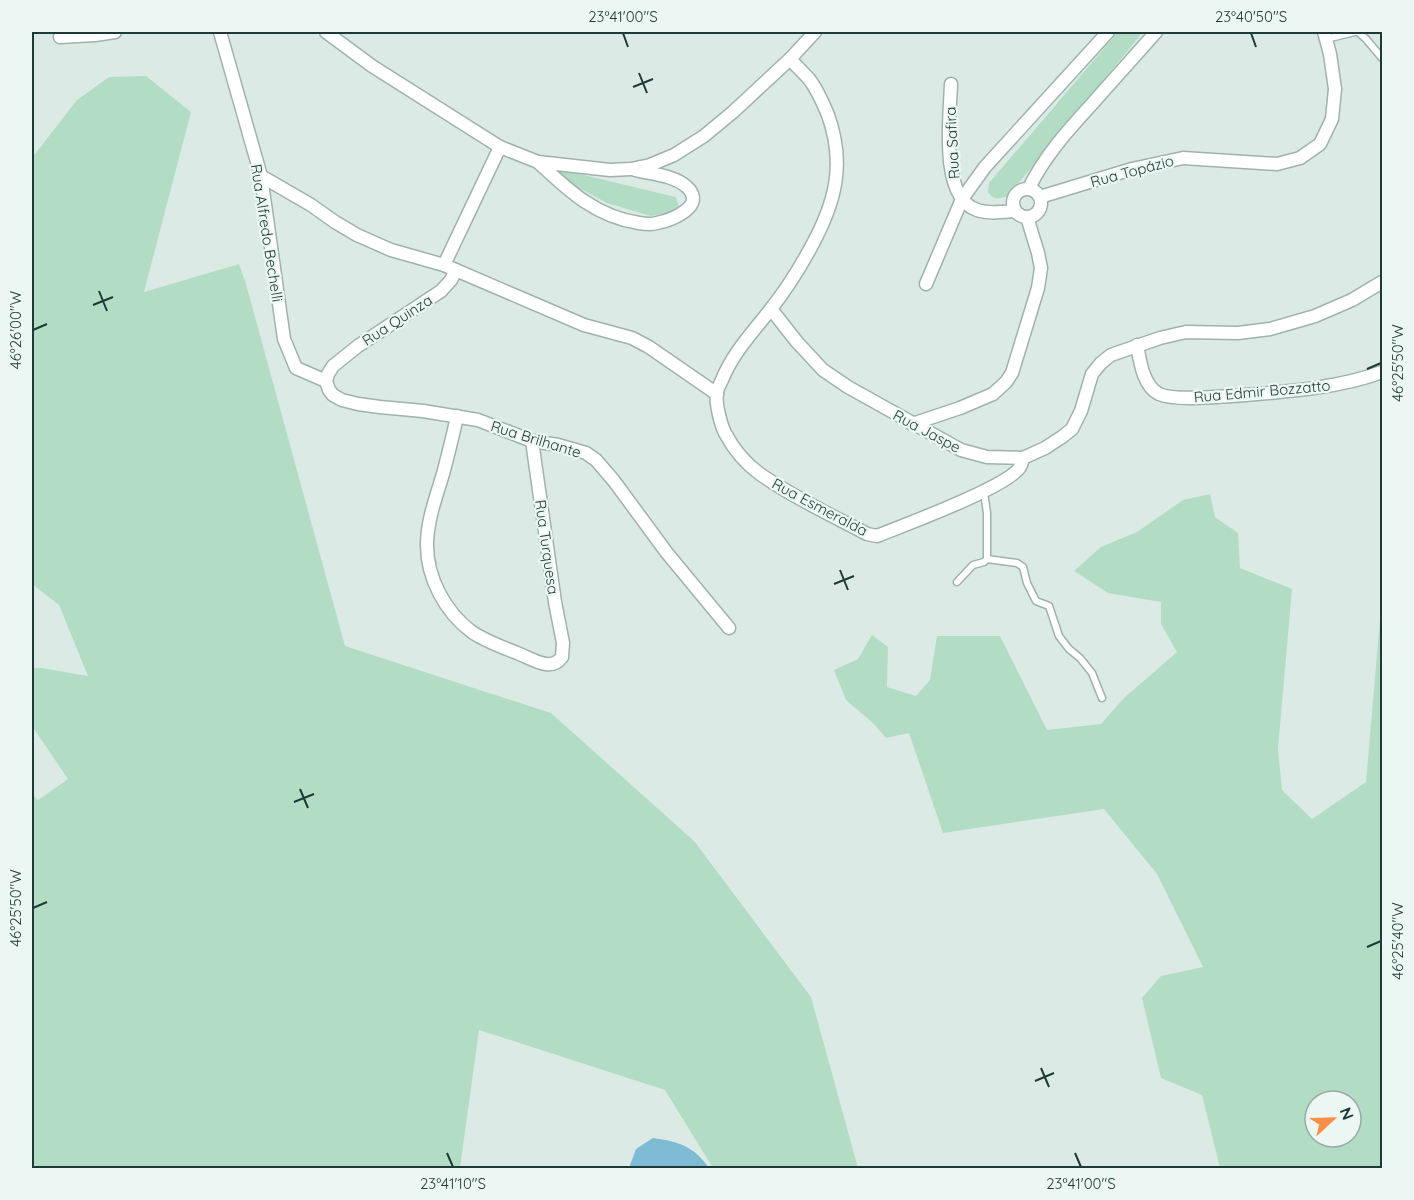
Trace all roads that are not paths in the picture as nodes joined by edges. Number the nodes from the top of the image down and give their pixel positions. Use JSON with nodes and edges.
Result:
{"nodes":[{"id":1,"x":116,"y":32,"type":"edge"},
{"id":2,"x":220,"y":32,"type":"edge"},
{"id":3,"x":326,"y":32,"type":"edge"},
{"id":4,"x":815,"y":32,"type":"edge"},
{"id":5,"x":1108,"y":32,"type":"edge"},
{"id":6,"x":1156,"y":32,"type":"edge"},
{"id":7,"x":1356,"y":32,"type":"edge"},
{"id":8,"x":1325,"y":35,"type":"edge"},
{"id":9,"x":60,"y":37,"type":"dead end"},
{"id":10,"x":1383,"y":58,"type":"edge"},
{"id":11,"x":790,"y":59,"type":"junction"},
{"id":12,"x":951,"y":84,"type":"dead end"},
{"id":13,"x":500,"y":147,"type":"junction"},
{"id":14,"x":538,"y":162,"type":"junction"},
{"id":15,"x":631,"y":169,"type":"junction"},
{"id":16,"x":261,"y":176,"type":"junction"},
{"id":17,"x":1029,"y":188,"type":"junction"},
{"id":18,"x":1040,"y":197,"type":"junction"},
{"id":19,"x":962,"y":199,"type":"junction"},
{"id":20,"x":1014,"y":211,"type":"junction"},
{"id":21,"x":1027,"y":217,"type":"junction"},
{"id":22,"x":444,"y":264,"type":"junction"},
{"id":23,"x":456,"y":270,"type":"junction"},
{"id":24,"x":1383,"y":282,"type":"edge"},
{"id":25,"x":926,"y":284,"type":"dead end"},
{"id":26,"x":771,"y":309,"type":"junction"},
{"id":27,"x":1137,"y":345,"type":"junction"},
{"id":28,"x":1383,"y":372,"type":"edge"},
{"id":29,"x":326,"y":381,"type":"junction"},
{"id":30,"x":717,"y":394,"type":"junction"},
{"id":31,"x":457,"y":416,"type":"junction"},
{"id":32,"x":912,"y":423,"type":"junction"},
{"id":33,"x":532,"y":441,"type":"junction"},
{"id":34,"x":1023,"y":458,"type":"junction"},
{"id":35,"x":984,"y":491,"type":"junction"},
{"id":36,"x":987,"y":559,"type":"junction"},
{"id":37,"x":957,"y":582,"type":"dead end"},
{"id":38,"x":729,"y":628,"type":"dead end"},
{"id":39,"x":1102,"y":698,"type":"dead end"}],
"edges":[{"from":1,"to":9,"type":"street"},
{"from":2,"to":16,"type":"street","name":"Rua Alfredo Bechelli"},
{"from":3,"to":13,"type":"street"},
{"from":4,"to":11,"type":"street"},
{"from":5,"to":19,"type":"street"},
{"from":6,"to":17,"type":"street"},
{"from":7,"to":8,"type":"lane"},
{"from":7,"to":10,"type":"lane"},
{"from":8,"to":18,"type":"street","name":"Rua Topázio"},
{"from":11,"to":15,"type":"street"},
{"from":11,"to":26,"type":"street"},
{"from":12,"to":19,"type":"street","name":"Rua Safira"},
{"from":13,"to":14,"type":"street"},
{"from":13,"to":22,"type":"street"},
{"from":14,"to":15,"type":"street"},
{"from":14,"to":15,"type":"street"},
{"from":16,"to":22,"type":"street"},
{"from":16,"to":29,"type":"street","name":"Rua Alfredo Bechelli"},
{"from":17,"to":18,"type":"street"},
{"from":17,"to":20,"type":"street"},
{"from":18,"to":21,"type":"street"},
{"from":19,"to":20,"type":"street"},
{"from":19,"to":25,"type":"street"},
{"from":20,"to":21,"type":"street"},
{"from":21,"to":32,"type":"street"},
{"from":22,"to":23,"type":"street"},
{"from":23,"to":29,"type":"street","name":"Rua Quinza"},
{"from":23,"to":30,"type":"street"},
{"from":24,"to":27,"type":"street","name":"Rua Jaspe"},
{"from":26,"to":30,"type":"street"},
{"from":26,"to":32,"type":"street","name":"Rua Jaspe"},
{"from":27,"to":28,"type":"street","name":"Rua Edmir Bozzatto"},
{"from":27,"to":34,"type":"street","name":"Rua Jaspe"},
{"from":29,"to":31,"type":"street","name":"Rua Brilhante"},
{"from":30,"to":35,"type":"street","name":"Rua Esmeralda"},
{"from":31,"to":33,"type":"street","name":"Rua Brilhante"},
{"from":31,"to":33,"type":"street","name":"Rua Turquesa"},
{"from":32,"to":34,"type":"street","name":"Rua Jaspe"},
{"from":33,"to":38,"type":"street","name":"Rua Brilhante"},
{"from":34,"to":35,"type":"street","name":"Rua Esmeralda"},
{"from":35,"to":36,"type":"lane"},
{"from":36,"to":37,"type":"lane"},
{"from":36,"to":39,"type":"lane"}]}
